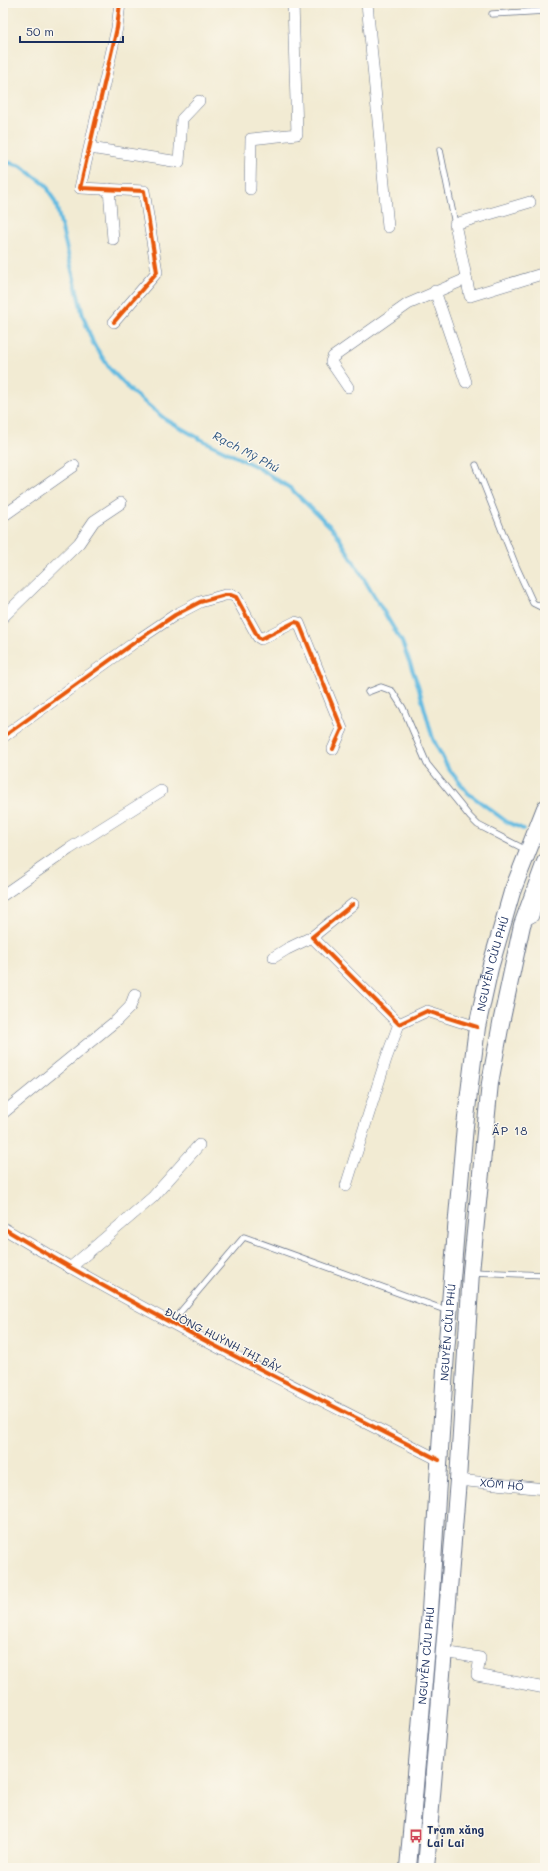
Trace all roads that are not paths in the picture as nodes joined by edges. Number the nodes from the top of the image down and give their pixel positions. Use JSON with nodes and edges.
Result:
{"nodes":[{"id":1,"x":120,"y":3,"type":"edge"},
{"id":2,"x":293,"y":3,"type":"edge"},
{"id":3,"x":367,"y":3,"type":"edge"},
{"id":4,"x":545,"y":11,"type":"edge"},
{"id":5,"x":492,"y":14,"type":"dead end"},
{"id":6,"x":199,"y":101,"type":"dead end"},
{"id":7,"x":90,"y":148,"type":"junction"},
{"id":8,"x":440,"y":150,"type":"dead end"},
{"id":9,"x":250,"y":189,"type":"dead end"},
{"id":10,"x":109,"y":190,"type":"junction"},
{"id":11,"x":530,"y":202,"type":"dead end"},
{"id":12,"x":455,"y":224,"type":"junction"},
{"id":13,"x":388,"y":227,"type":"dead end"},
{"id":14,"x":113,"y":239,"type":"dead end"},
{"id":15,"x":545,"y":273,"type":"edge"},
{"id":16,"x":466,"y":278,"type":"junction"},
{"id":17,"x":435,"y":291,"type":"junction"},
{"id":18,"x":114,"y":322,"type":"dead end"},
{"id":19,"x":466,"y":382,"type":"dead end"},
{"id":20,"x":348,"y":387,"type":"dead end"},
{"id":21,"x":476,"y":465,"type":"dead end"},
{"id":22,"x":74,"y":466,"type":"dead end"},
{"id":23,"x":121,"y":503,"type":"dead end"},
{"id":24,"x":3,"y":516,"type":"edge"},
{"id":25,"x":545,"y":609,"type":"edge"},
{"id":26,"x":3,"y":617,"type":"edge"},
{"id":27,"x":368,"y":692,"type":"dead end"},
{"id":28,"x":3,"y":737,"type":"edge"},
{"id":29,"x":333,"y":750,"type":"dead end"},
{"id":30,"x":161,"y":791,"type":"dead end"},
{"id":31,"x":545,"y":808,"type":"edge"},
{"id":32,"x":528,"y":852,"type":"junction"},
{"id":33,"x":545,"y":862,"type":"edge"},
{"id":34,"x":545,"y":889,"type":"edge"},
{"id":35,"x":3,"y":895,"type":"edge"},
{"id":36,"x":353,"y":904,"type":"dead end"},
{"id":37,"x":522,"y":925,"type":"junction"},
{"id":38,"x":312,"y":937,"type":"junction"},
{"id":39,"x":274,"y":957,"type":"dead end"},
{"id":40,"x":135,"y":994,"type":"dead end"},
{"id":41,"x":399,"y":1024,"type":"junction"},
{"id":42,"x":477,"y":1027,"type":"junction"},
{"id":43,"x":3,"y":1113,"type":"edge"},
{"id":44,"x":199,"y":1145,"type":"dead end"},
{"id":45,"x":346,"y":1186,"type":"dead end"},
{"id":46,"x":3,"y":1228,"type":"edge"},
{"id":47,"x":70,"y":1268,"type":"junction"},
{"id":48,"x":471,"y":1272,"type":"junction"},
{"id":49,"x":545,"y":1275,"type":"edge"},
{"id":50,"x":449,"y":1311,"type":"junction"},
{"id":51,"x":171,"y":1323,"type":"junction"},
{"id":52,"x":439,"y":1460,"type":"junction"},
{"id":53,"x":458,"y":1480,"type":"junction"},
{"id":54,"x":545,"y":1490,"type":"edge"},
{"id":55,"x":444,"y":1652,"type":"junction"},
{"id":56,"x":545,"y":1685,"type":"edge"},
{"id":57,"x":408,"y":1868,"type":"edge"},
{"id":58,"x":426,"y":1868,"type":"edge"}],
"edges":[{"from":1,"to":7,"type":"street"},
{"from":2,"to":9,"type":"street"},
{"from":3,"to":13,"type":"street"},
{"from":4,"to":5,"type":"lane"},
{"from":6,"to":7,"type":"street"},
{"from":7,"to":10,"type":"street"},
{"from":8,"to":12,"type":"lane"},
{"from":10,"to":14,"type":"street"},
{"from":10,"to":18,"type":"street"},
{"from":11,"to":12,"type":"street"},
{"from":12,"to":16,"type":"street"},
{"from":15,"to":16,"type":"street"},
{"from":16,"to":17,"type":"street"},
{"from":17,"to":19,"type":"street"},
{"from":17,"to":20,"type":"street"},
{"from":21,"to":25,"type":"lane"},
{"from":22,"to":24,"type":"street"},
{"from":23,"to":26,"type":"street"},
{"from":27,"to":32,"type":"lane"},
{"from":28,"to":29,"type":"street"},
{"from":30,"to":35,"type":"street"},
{"from":31,"to":32,"type":"main road","name":"NGUYỄN CỬU PHÚ"},
{"from":32,"to":42,"type":"main road","name":"NGUYỄN CỬU PHÚ"},
{"from":33,"to":37,"type":"main road","name":"NGUYỄN CỬU PHÚ"},
{"from":34,"to":37,"type":"lane"},
{"from":36,"to":38,"type":"street"},
{"from":37,"to":48,"type":"main road","name":"NGUYỄN CỬU PHÚ"},
{"from":38,"to":39,"type":"street"},
{"from":38,"to":41,"type":"street"},
{"from":40,"to":43,"type":"street"},
{"from":41,"to":42,"type":"street"},
{"from":41,"to":45,"type":"street"},
{"from":42,"to":50,"type":"main road","name":"NGUYỄN CỬU PHÚ"},
{"from":44,"to":47,"type":"street"},
{"from":46,"to":47,"type":"street","name":"ĐƯỜNG HUỲNH THỊ BẢY"},
{"from":47,"to":51,"type":"street","name":"ĐƯỜNG HUỲNH THỊ BẢY"},
{"from":48,"to":49,"type":"lane"},
{"from":48,"to":53,"type":"main road","name":"NGUYỄN CỬU PHÚ"},
{"from":50,"to":51,"type":"lane"},
{"from":50,"to":52,"type":"main road","name":"NGUYỄN CỬU PHÚ"},
{"from":51,"to":52,"type":"street","name":"ĐƯỜNG HUỲNH THỊ BẢY"},
{"from":52,"to":53,"type":"main road"},
{"from":52,"to":57,"type":"main road","name":"NGUYỄN CỬU PHÚ"},
{"from":53,"to":54,"type":"street","name":"XÓM HỐ"},
{"from":53,"to":55,"type":"main road","name":"NGUYỄN CỬU PHÚ"},
{"from":55,"to":56,"type":"street"},
{"from":55,"to":58,"type":"main road","name":"NGUYỄN CỬU PHÚ"}]}
